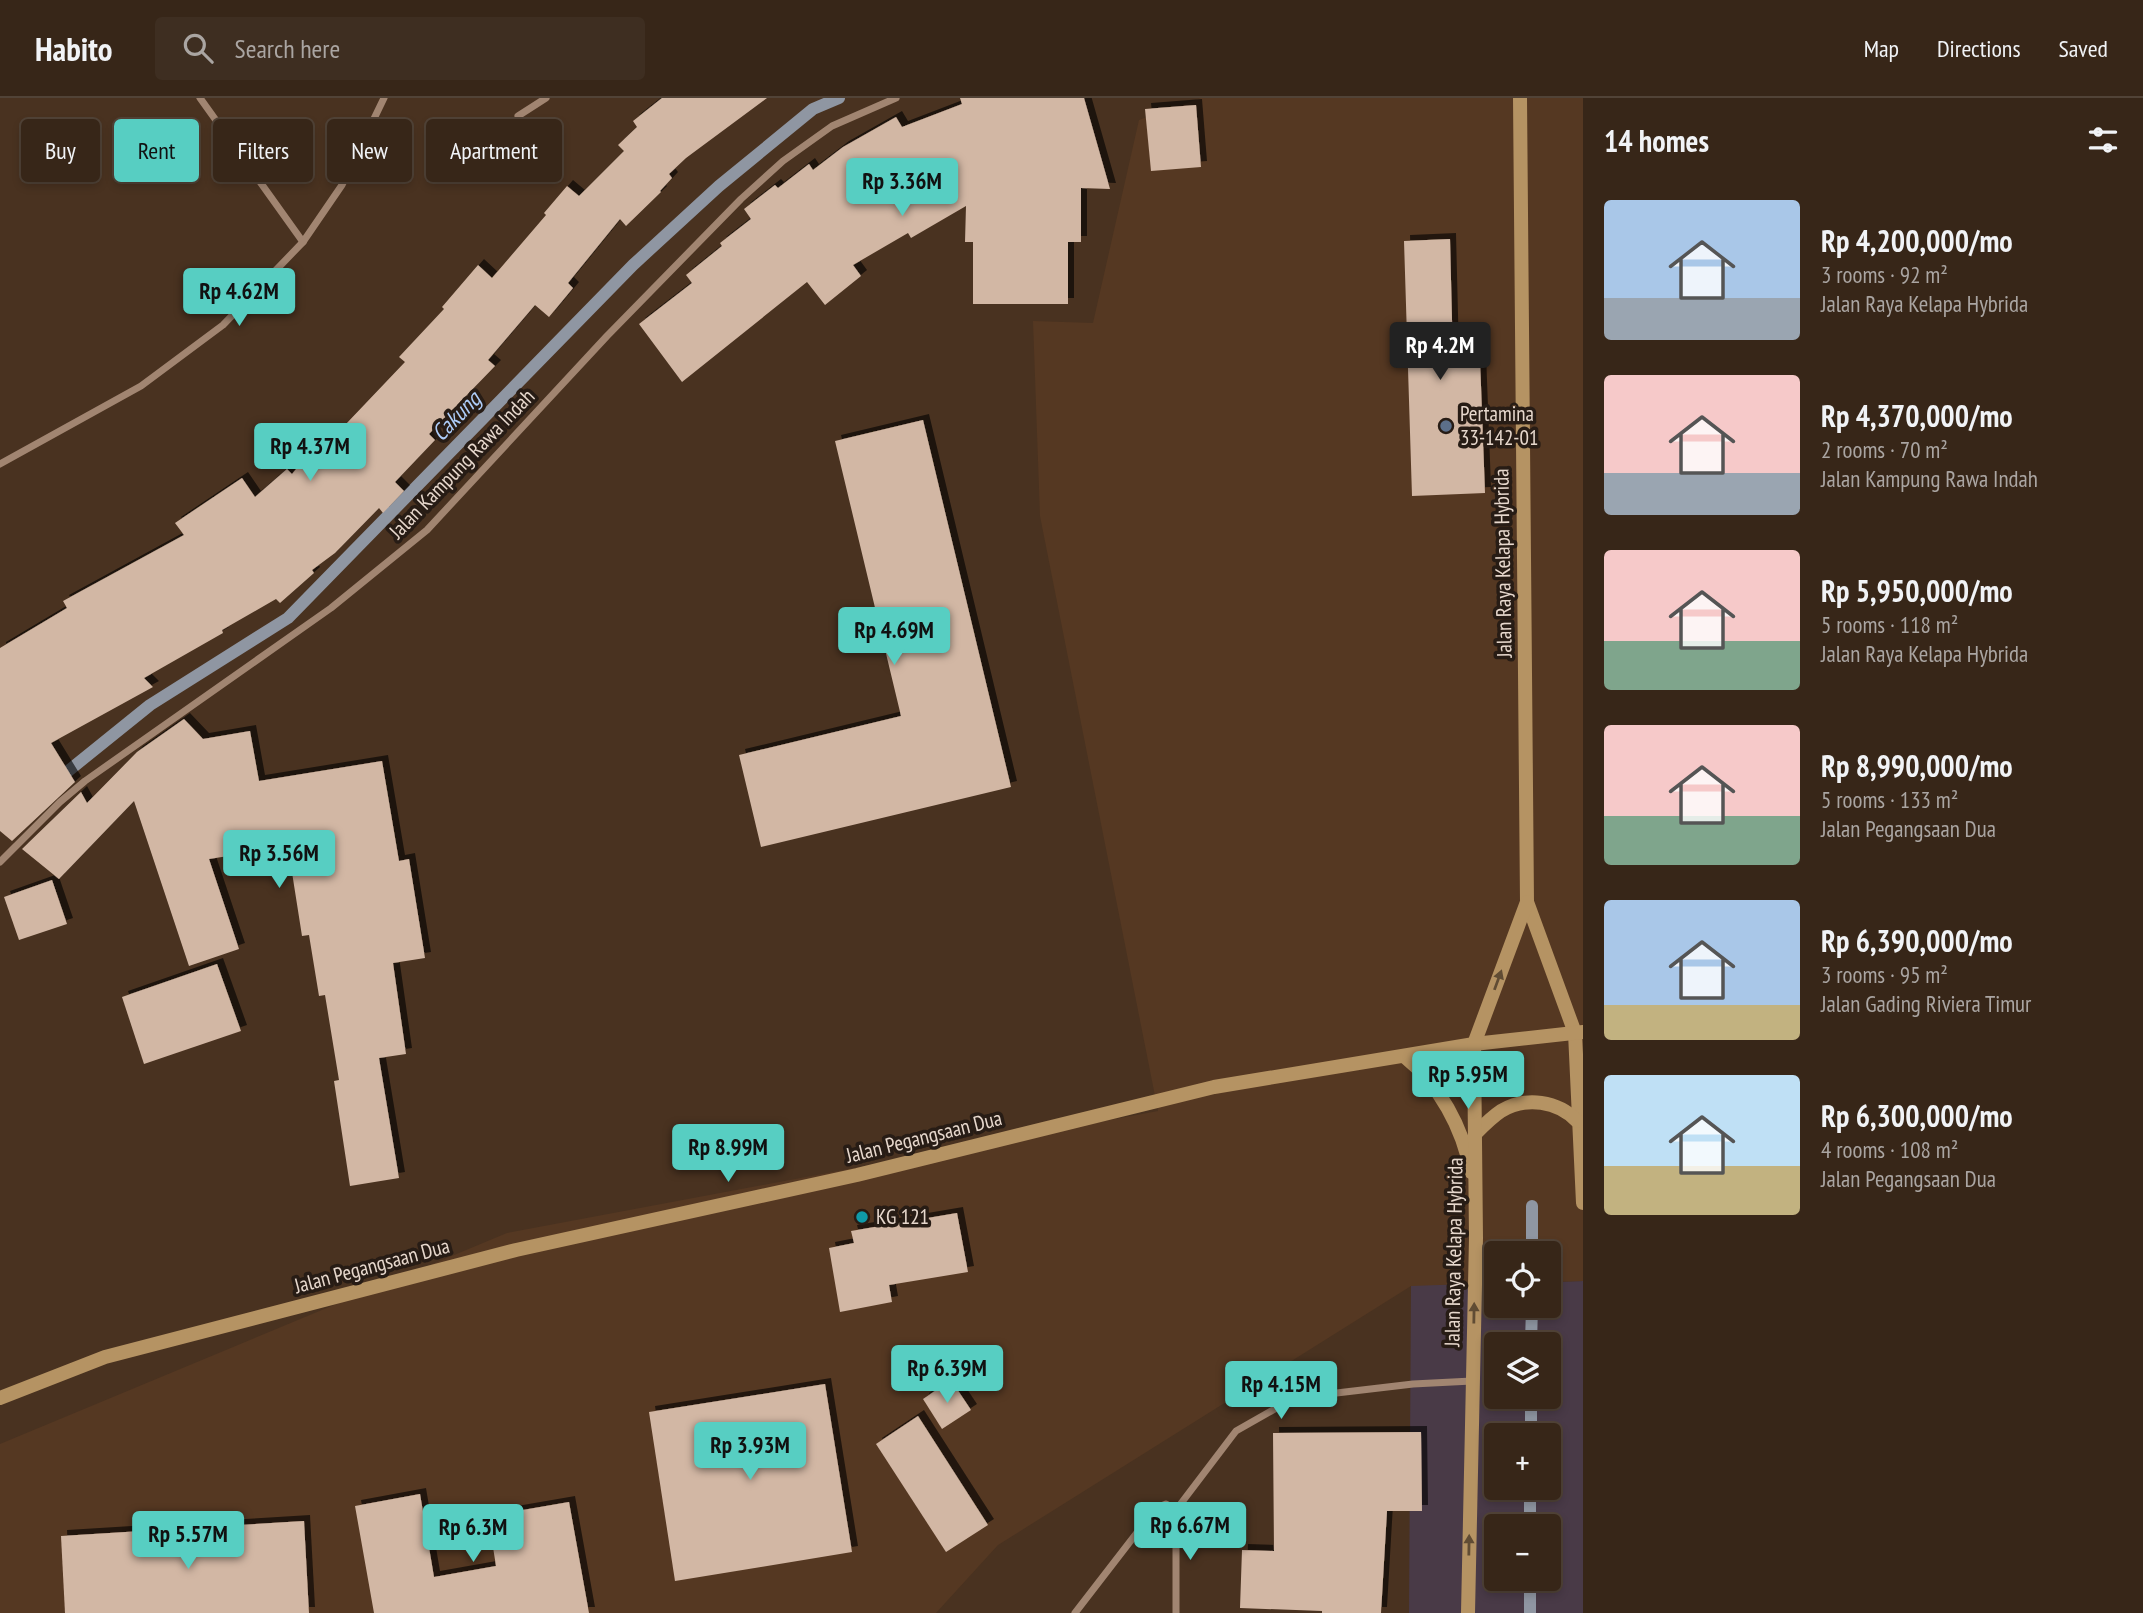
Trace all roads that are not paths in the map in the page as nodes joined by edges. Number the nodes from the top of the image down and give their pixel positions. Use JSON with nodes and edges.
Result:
{"nodes":[{"id":1,"x":200,"y":98,"type":"edge"},
{"id":2,"x":384,"y":98,"type":"edge"},
{"id":3,"x":546,"y":98,"type":"edge"},
{"id":4,"x":896,"y":98,"type":"edge"},
{"id":5,"x":1520,"y":98,"type":"edge"},
{"id":6,"x":518,"y":116,"type":"dead end"},
{"id":7,"x":303,"y":242,"type":"junction"},
{"id":8,"x":0,"y":464,"type":"edge"},
{"id":9,"x":0,"y":862,"type":"edge"},
{"id":10,"x":1527,"y":902,"type":"junction"},
{"id":11,"x":1579,"y":1032,"type":"edge"},
{"id":12,"x":1474,"y":1044,"type":"junction"},
{"id":13,"x":1404,"y":1056,"type":"junction"},
{"id":14,"x":1577,"y":1121,"type":"junction"},
{"id":15,"x":1476,"y":1133,"type":"junction"},
{"id":16,"x":1476,"y":1198,"type":"junction"},
{"id":17,"x":1583,"y":1203,"type":"edge"},
{"id":18,"x":1473,"y":1381,"type":"junction"},
{"id":19,"x":0,"y":1398,"type":"edge"},
{"id":20,"x":1176,"y":1510,"type":"junction"},
{"id":21,"x":1075,"y":1613,"type":"edge"},
{"id":22,"x":1176,"y":1613,"type":"edge"},
{"id":23,"x":1468,"y":1613,"type":"edge"}],
"edges":[{"from":1,"to":7,"type":"street"},
{"from":2,"to":7,"type":"street"},
{"from":3,"to":6,"type":"street"},
{"from":4,"to":9,"type":"street","name":"Jalan Kampung Rawa Indah"},
{"from":5,"to":10,"type":"main road","name":"Jalan Raya Kelapa Hybrida"},
{"from":7,"to":8,"type":"street"},
{"from":10,"to":11,"type":"main road","name":"Jalan Raya Kelapa Hybrida"},
{"from":12,"to":10,"type":"main road","name":"Jalan Raya Kelapa Hybrida","one_way":true},
{"from":11,"to":12,"type":"main road","name":"Jalan Pegangsaan Dua"},
{"from":11,"to":14,"type":"main road","name":"Jalan Raya Kelapa Hybrida"},
{"from":12,"to":13,"type":"main road","name":"Jalan Pegangsaan Dua"},
{"from":12,"to":15,"type":"main road","name":"Jalan Raya Kelapa Hybrida"},
{"from":13,"to":16,"type":"main road"},
{"from":13,"to":19,"type":"main road","name":"Jalan Pegangsaan Dua"},
{"from":14,"to":15,"type":"main road"},
{"from":14,"to":17,"type":"main road","name":"Jalan Raya Kelapa Hybrida"},
{"from":15,"to":16,"type":"main road","name":"Jalan Raya Kelapa Hybrida"},
{"from":18,"to":16,"type":"main road","name":"Jalan Raya Kelapa Hybrida","one_way":true},
{"from":18,"to":20,"type":"street"},
{"from":23,"to":18,"type":"main road","name":"Jalan Raya Kelapa Hybrida","one_way":true},
{"from":20,"to":21,"type":"street"},
{"from":20,"to":22,"type":"street"}]}
